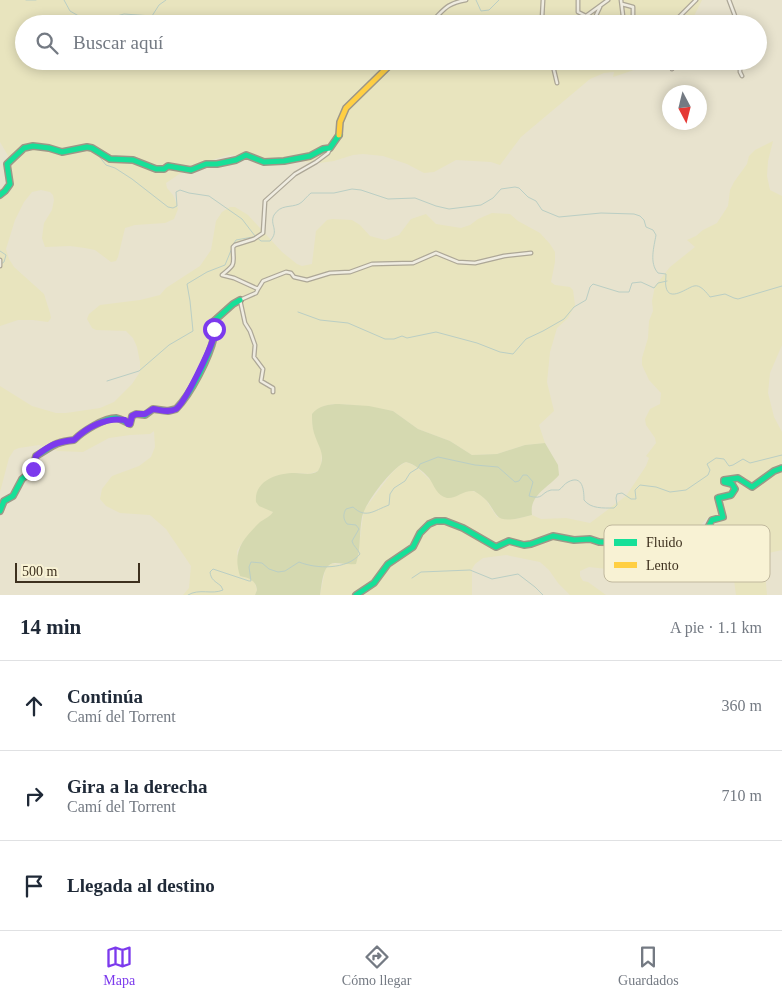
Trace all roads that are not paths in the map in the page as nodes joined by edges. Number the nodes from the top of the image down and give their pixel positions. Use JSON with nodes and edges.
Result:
{"nodes":[{"id":1,"x":466,"y":0,"type":"edge"},
{"id":2,"x":543,"y":0,"type":"edge"},
{"id":3,"x":578,"y":0,"type":"edge"},
{"id":4,"x":608,"y":0,"type":"edge"},
{"id":5,"x":696,"y":0,"type":"edge"},
{"id":6,"x":729,"y":0,"type":"edge"},
{"id":7,"x":621,"y":2,"type":"edge"},
{"id":8,"x":600,"y":7,"type":"junction"},
{"id":9,"x":437,"y":15,"type":"edge"},
{"id":10,"x":542,"y":15,"type":"edge"},
{"id":11,"x":582,"y":15,"type":"edge"},
{"id":12,"x":589,"y":15,"type":"edge"},
{"id":13,"x":596,"y":15,"type":"edge"},
{"id":14,"x":623,"y":15,"type":"edge"},
{"id":15,"x":633,"y":15,"type":"edge"},
{"id":16,"x":681,"y":15,"type":"edge"},
{"id":17,"x":735,"y":15,"type":"edge"},
{"id":18,"x":385,"y":70,"type":"edge"},
{"id":19,"x":554,"y":70,"type":"edge"},
{"id":20,"x":740,"y":70,"type":"edge"},
{"id":21,"x":742,"y":76,"type":"dead end"},
{"id":22,"x":557,"y":83,"type":"dead end"},
{"id":23,"x":330,"y":148,"type":"junction"},
{"id":24,"x":0,"y":195,"type":"edge"},
{"id":25,"x":531,"y":253,"type":"dead end"},
{"id":26,"x":0,"y":260,"type":"edge"},
{"id":27,"x":0,"y":266,"type":"edge"},
{"id":28,"x":258,"y":290,"type":"junction"},
{"id":29,"x":240,"y":300,"type":"junction"},
{"id":30,"x":273,"y":392,"type":"dead end"},
{"id":31,"x":782,"y":468,"type":"edge"},
{"id":32,"x":0,"y":511,"type":"edge"},
{"id":33,"x":710,"y":525,"type":"edge"},
{"id":34,"x":604,"y":542,"type":"edge"},
{"id":35,"x":356,"y":595,"type":"edge"}],
"edges":[{"from":1,"to":9,"type":"street"},
{"from":2,"to":10,"type":"street"},
{"from":3,"to":11,"type":"street"},
{"from":4,"to":8,"type":"street"},
{"from":5,"to":16,"type":"street"},
{"from":6,"to":17,"type":"street"},
{"from":7,"to":14,"type":"street"},
{"from":7,"to":15,"type":"street"},
{"from":8,"to":12,"type":"street"},
{"from":8,"to":13,"type":"street"},
{"from":18,"to":23,"type":"street"},
{"from":19,"to":22,"type":"street"},
{"from":20,"to":21,"type":"street"},
{"from":23,"to":24,"type":"street"},
{"from":23,"to":28,"type":"street"},
{"from":25,"to":28,"type":"street"},
{"from":26,"to":27,"type":"street"},
{"from":28,"to":29,"type":"street"},
{"from":29,"to":30,"type":"street"},
{"from":29,"to":32,"type":"street"},
{"from":31,"to":33,"type":"street"},
{"from":34,"to":35,"type":"street"}]}
